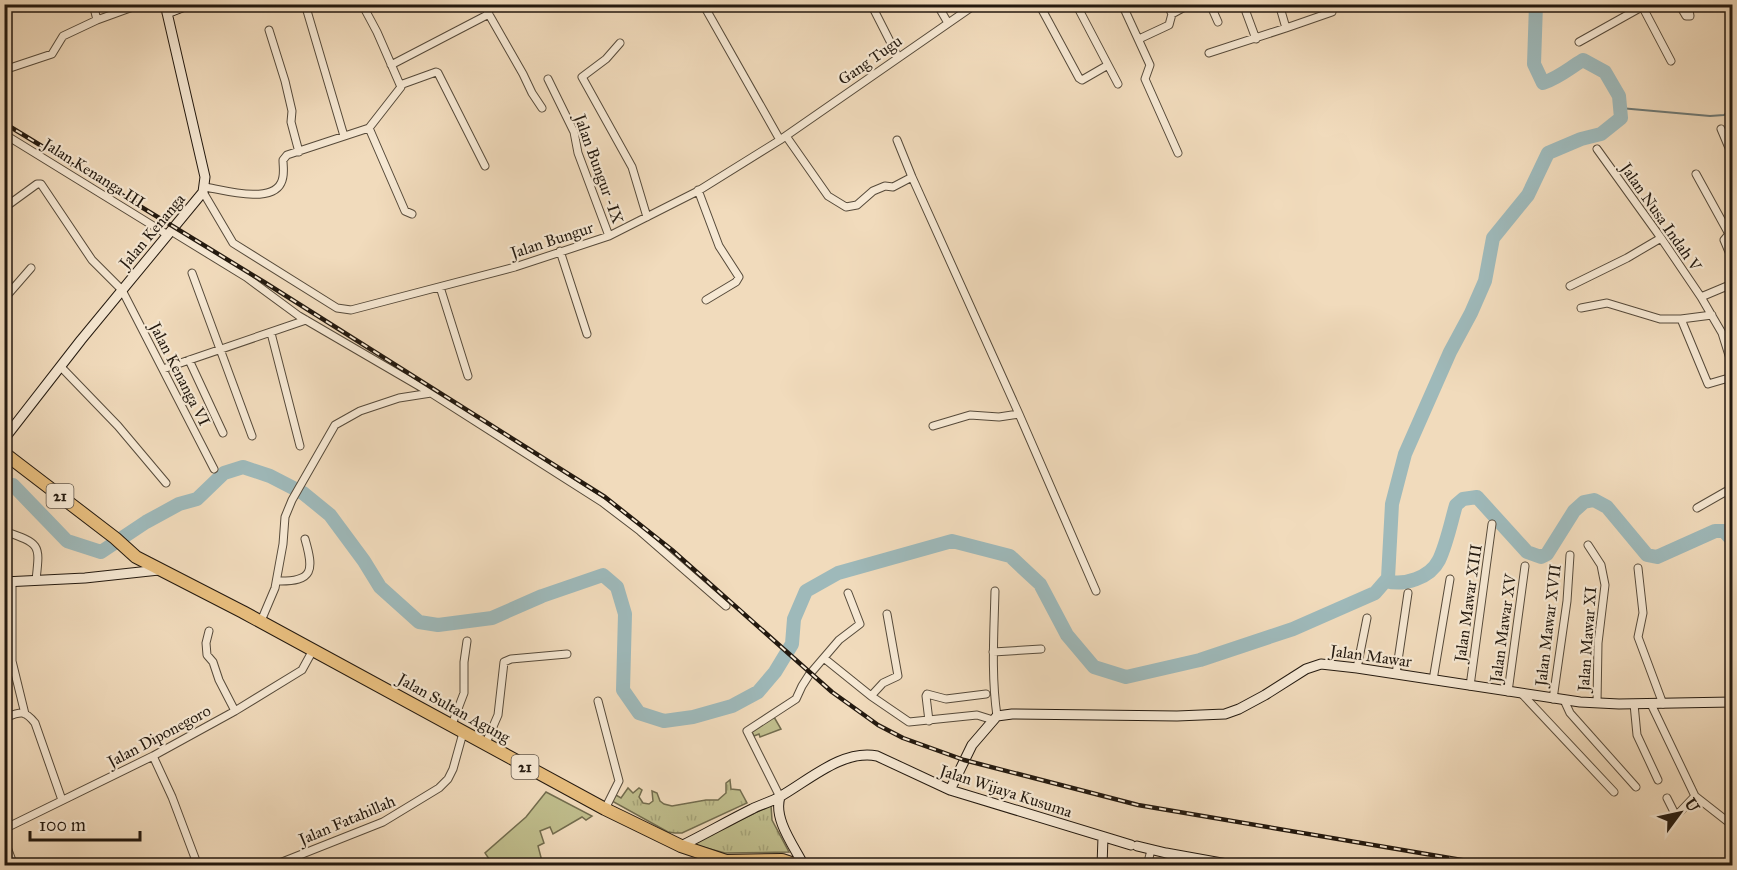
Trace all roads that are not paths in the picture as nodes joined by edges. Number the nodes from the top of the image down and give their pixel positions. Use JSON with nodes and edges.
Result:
{"nodes":[{"id":1,"x":93,"y":4,"type":"edge"},
{"id":2,"x":141,"y":4,"type":"edge"},
{"id":3,"x":190,"y":4,"type":"edge"},
{"id":4,"x":304,"y":4,"type":"edge"},
{"id":5,"x":362,"y":4,"type":"edge"},
{"id":6,"x":483,"y":4,"type":"edge"},
{"id":7,"x":703,"y":4,"type":"edge"},
{"id":8,"x":871,"y":4,"type":"edge"},
{"id":9,"x":937,"y":4,"type":"edge"},
{"id":10,"x":976,"y":4,"type":"edge"},
{"id":11,"x":1039,"y":4,"type":"edge"},
{"id":12,"x":1076,"y":4,"type":"edge"},
{"id":13,"x":1122,"y":4,"type":"edge"},
{"id":14,"x":1167,"y":4,"type":"edge"},
{"id":15,"x":1190,"y":4,"type":"edge"},
{"id":16,"x":1210,"y":4,"type":"edge"},
{"id":17,"x":1279,"y":4,"type":"edge"},
{"id":18,"x":1679,"y":4,"type":"edge"},
{"id":19,"x":1688,"y":4,"type":"edge"},
{"id":20,"x":1644,"y":5,"type":"edge"},
{"id":21,"x":166,"y":9,"type":"edge"},
{"id":22,"x":1246,"y":12,"type":"dead end"},
{"id":23,"x":1332,"y":12,"type":"dead end"},
{"id":24,"x":489,"y":14,"type":"junction"},
{"id":25,"x":1172,"y":14,"type":"junction"},
{"id":26,"x":97,"y":20,"type":"junction"},
{"id":27,"x":1218,"y":22,"type":"dead end"},
{"id":28,"x":948,"y":23,"type":"junction"},
{"id":29,"x":1286,"y":28,"type":"junction"},
{"id":30,"x":269,"y":30,"type":"dead end"},
{"id":31,"x":1139,"y":39,"type":"junction"},
{"id":32,"x":1256,"y":39,"type":"junction"},
{"id":33,"x":1579,"y":42,"type":"dead end"},
{"id":34,"x":620,"y":43,"type":"dead end"},
{"id":35,"x":1209,"y":53,"type":"dead end"},
{"id":36,"x":898,"y":57,"type":"junction"},
{"id":37,"x":1671,"y":61,"type":"dead end"},
{"id":38,"x":391,"y":65,"type":"junction"},
{"id":39,"x":1108,"y":65,"type":"junction"},
{"id":40,"x":4,"y":70,"type":"edge"},
{"id":41,"x":548,"y":79,"type":"dead end"},
{"id":42,"x":1118,"y":84,"type":"dead end"},
{"id":43,"x":400,"y":85,"type":"junction"},
{"id":44,"x":542,"y":108,"type":"dead end"},
{"id":45,"x":371,"y":127,"type":"junction"},
{"id":46,"x":1721,"y":129,"type":"dead end"},
{"id":47,"x":4,"y":134,"type":"edge"},
{"id":48,"x":344,"y":136,"type":"junction"},
{"id":49,"x":783,"y":138,"type":"junction"},
{"id":50,"x":897,"y":140,"type":"dead end"},
{"id":51,"x":1597,"y":149,"type":"dead end"},
{"id":52,"x":299,"y":152,"type":"junction"},
{"id":53,"x":1178,"y":153,"type":"dead end"},
{"id":54,"x":1732,"y":155,"type":"edge"},
{"id":55,"x":485,"y":166,"type":"dead end"},
{"id":56,"x":1696,"y":174,"type":"dead end"},
{"id":57,"x":912,"y":177,"type":"junction"},
{"id":58,"x":204,"y":189,"type":"junction"},
{"id":59,"x":698,"y":190,"type":"junction"},
{"id":60,"x":4,"y":208,"type":"edge"},
{"id":61,"x":412,"y":214,"type":"dead end"},
{"id":62,"x":647,"y":217,"type":"junction"},
{"id":63,"x":170,"y":233,"type":"junction"},
{"id":64,"x":609,"y":236,"type":"junction"},
{"id":65,"x":1661,"y":238,"type":"junction"},
{"id":66,"x":560,"y":251,"type":"junction"},
{"id":67,"x":1732,"y":259,"type":"edge"},
{"id":68,"x":31,"y":268,"type":"dead end"},
{"id":69,"x":192,"y":273,"type":"dead end"},
{"id":70,"x":1732,"y":284,"type":"edge"},
{"id":71,"x":1570,"y":286,"type":"dead end"},
{"id":72,"x":440,"y":287,"type":"junction"},
{"id":73,"x":122,"y":290,"type":"junction"},
{"id":74,"x":5,"y":297,"type":"edge"},
{"id":75,"x":1701,"y":297,"type":"junction"},
{"id":76,"x":706,"y":300,"type":"dead end"},
{"id":77,"x":1581,"y":308,"type":"dead end"},
{"id":78,"x":1712,"y":315,"type":"junction"},
{"id":79,"x":1681,"y":319,"type":"junction"},
{"id":80,"x":306,"y":320,"type":"junction"},
{"id":81,"x":271,"y":333,"type":"junction"},
{"id":82,"x":587,"y":334,"type":"dead end"},
{"id":83,"x":220,"y":350,"type":"junction"},
{"id":84,"x":189,"y":360,"type":"junction"},
{"id":85,"x":1732,"y":365,"type":"edge"},
{"id":86,"x":61,"y":367,"type":"junction"},
{"id":87,"x":163,"y":369,"type":"junction"},
{"id":88,"x":468,"y":376,"type":"dead end"},
{"id":89,"x":1732,"y":377,"type":"edge"},
{"id":90,"x":431,"y":393,"type":"junction"},
{"id":91,"x":1019,"y":414,"type":"junction"},
{"id":92,"x":933,"y":426,"type":"dead end"},
{"id":93,"x":223,"y":434,"type":"dead end"},
{"id":94,"x":252,"y":436,"type":"dead end"},
{"id":95,"x":4,"y":439,"type":"edge"},
{"id":96,"x":300,"y":446,"type":"dead end"},
{"id":97,"x":4,"y":453,"type":"edge"},
{"id":98,"x":214,"y":469,"type":"dead end"},
{"id":99,"x":166,"y":483,"type":"dead end"},
{"id":100,"x":1732,"y":488,"type":"edge"},
{"id":101,"x":1697,"y":508,"type":"dead end"},
{"id":102,"x":1492,"y":524,"type":"dead end"},
{"id":103,"x":4,"y":531,"type":"edge"},
{"id":104,"x":305,"y":539,"type":"dead end"},
{"id":105,"x":1588,"y":545,"type":"dead end"},
{"id":106,"x":1570,"y":555,"type":"dead end"},
{"id":107,"x":1526,"y":566,"type":"dead end"},
{"id":108,"x":1638,"y":568,"type":"dead end"},
{"id":109,"x":159,"y":570,"type":"junction"},
{"id":110,"x":1450,"y":579,"type":"dead end"},
{"id":111,"x":36,"y":580,"type":"junction"},
{"id":112,"x":277,"y":581,"type":"junction"},
{"id":113,"x":8,"y":582,"type":"edge"},
{"id":114,"x":995,"y":591,"type":"dead end"},
{"id":115,"x":1096,"y":591,"type":"dead end"},
{"id":116,"x":848,"y":593,"type":"dead end"},
{"id":117,"x":1408,"y":593,"type":"dead end"},
{"id":118,"x":726,"y":606,"type":"dead end"},
{"id":119,"x":887,"y":614,"type":"dead end"},
{"id":120,"x":1367,"y":618,"type":"dead end"},
{"id":121,"x":261,"y":621,"type":"junction"},
{"id":122,"x":209,"y":631,"type":"dead end"},
{"id":123,"x":467,"y":641,"type":"dead end"},
{"id":124,"x":1041,"y":649,"type":"dead end"},
{"id":125,"x":313,"y":650,"type":"junction"},
{"id":126,"x":993,"y":652,"type":"junction"},
{"id":127,"x":567,"y":654,"type":"dead end"},
{"id":128,"x":825,"y":659,"type":"junction"},
{"id":129,"x":1357,"y":668,"type":"junction"},
{"id":130,"x":1396,"y":674,"type":"junction"},
{"id":131,"x":1433,"y":680,"type":"junction"},
{"id":132,"x":1470,"y":686,"type":"junction"},
{"id":133,"x":1508,"y":692,"type":"junction"},
{"id":134,"x":986,"y":694,"type":"dead end"},
{"id":135,"x":1522,"y":694,"type":"junction"},
{"id":136,"x":871,"y":696,"type":"junction"},
{"id":137,"x":1553,"y":699,"type":"junction"},
{"id":138,"x":1564,"y":700,"type":"junction"},
{"id":139,"x":598,"y":701,"type":"dead end"},
{"id":140,"x":1732,"y":702,"type":"edge"},
{"id":141,"x":1596,"y":703,"type":"junction"},
{"id":142,"x":1634,"y":704,"type":"junction"},
{"id":143,"x":1651,"y":704,"type":"junction"},
{"id":144,"x":1663,"y":704,"type":"junction"},
{"id":145,"x":235,"y":711,"type":"junction"},
{"id":146,"x":25,"y":714,"type":"junction"},
{"id":147,"x":4,"y":718,"type":"edge"},
{"id":148,"x":995,"y":718,"type":"junction"},
{"id":149,"x":929,"y":720,"type":"junction"},
{"id":150,"x":451,"y":727,"type":"junction"},
{"id":151,"x":463,"y":733,"type":"junction"},
{"id":152,"x":485,"y":745,"type":"junction"},
{"id":153,"x":153,"y":756,"type":"junction"},
{"id":154,"x":1658,"y":780,"type":"dead end"},
{"id":155,"x":1636,"y":787,"type":"dead end"},
{"id":156,"x":950,"y":790,"type":"junction"},
{"id":157,"x":1614,"y":792,"type":"dead end"},
{"id":158,"x":1695,"y":795,"type":"junction"},
{"id":159,"x":780,"y":797,"type":"junction"},
{"id":160,"x":1667,"y":798,"type":"dead end"},
{"id":161,"x":62,"y":800,"type":"junction"},
{"id":162,"x":605,"y":809,"type":"junction"},
{"id":163,"x":1732,"y":825,"type":"edge"},
{"id":164,"x":4,"y":829,"type":"edge"},
{"id":165,"x":1103,"y":837,"type":"junction"},
{"id":166,"x":4,"y":838,"type":"edge"},
{"id":167,"x":681,"y":846,"type":"junction"},
{"id":168,"x":1151,"y":850,"type":"junction"},
{"id":169,"x":742,"y":863,"type":"edge"},
{"id":170,"x":14,"y":866,"type":"edge"},
{"id":171,"x":198,"y":866,"type":"edge"},
{"id":172,"x":272,"y":866,"type":"edge"},
{"id":173,"x":802,"y":866,"type":"edge"},
{"id":174,"x":1102,"y":866,"type":"edge"},
{"id":175,"x":1147,"y":866,"type":"edge"},
{"id":176,"x":1238,"y":866,"type":"edge"}],
"edges":[{"from":1,"to":26,"type":"street"},
{"from":2,"to":26,"type":"street"},
{"from":3,"to":21,"type":"street"},
{"from":4,"to":48,"type":"street"},
{"from":5,"to":38,"type":"street"},
{"from":6,"to":24,"type":"street"},
{"from":7,"to":49,"type":"street"},
{"from":8,"to":36,"type":"street"},
{"from":9,"to":28,"type":"street"},
{"from":10,"to":28,"type":"street","name":"Gang Tugu"},
{"from":11,"to":39,"type":"street"},
{"from":12,"to":39,"type":"street"},
{"from":13,"to":31,"type":"street"},
{"from":14,"to":25,"type":"street"},
{"from":15,"to":25,"type":"street"},
{"from":16,"to":27,"type":"street"},
{"from":17,"to":29,"type":"street"},
{"from":18,"to":19,"type":"street"},
{"from":20,"to":33,"type":"street"},
{"from":20,"to":37,"type":"street"},
{"from":21,"to":58,"type":"street","name":"Jalan Kenanga"},
{"from":22,"to":32,"type":"street"},
{"from":23,"to":29,"type":"street"},
{"from":24,"to":38,"type":"street"},
{"from":24,"to":44,"type":"street"},
{"from":25,"to":31,"type":"street"},
{"from":26,"to":40,"type":"street"},
{"from":28,"to":36,"type":"street","name":"Gang Tugu"},
{"from":29,"to":32,"type":"street"},
{"from":30,"to":52,"type":"street"},
{"from":31,"to":53,"type":"street"},
{"from":32,"to":35,"type":"street"},
{"from":34,"to":62,"type":"street"},
{"from":36,"to":49,"type":"street","name":"Gang Tugu"},
{"from":38,"to":43,"type":"street"},
{"from":39,"to":42,"type":"street"},
{"from":41,"to":64,"type":"street","name":"Jalan Bungur -IX"},
{"from":43,"to":45,"type":"street"},
{"from":43,"to":55,"type":"street"},
{"from":45,"to":48,"type":"street"},
{"from":45,"to":61,"type":"street"},
{"from":46,"to":54,"type":"street"},
{"from":47,"to":63,"type":"street","name":"Jalan Kenanga III"},
{"from":48,"to":52,"type":"street"},
{"from":49,"to":57,"type":"street"},
{"from":49,"to":59,"type":"street","name":"Jalan Bungur"},
{"from":50,"to":57,"type":"street"},
{"from":51,"to":65,"type":"street","name":"Jalan Nusa Indah V"},
{"from":52,"to":58,"type":"street"},
{"from":56,"to":67,"type":"street"},
{"from":57,"to":91,"type":"street"},
{"from":58,"to":63,"type":"street","name":"Jalan Kenanga"},
{"from":58,"to":72,"type":"street","name":"Jalan Bungur"},
{"from":59,"to":62,"type":"street","name":"Jalan Bungur"},
{"from":59,"to":76,"type":"street"},
{"from":60,"to":73,"type":"street","name":"Jalan Kenanga VI"},
{"from":62,"to":64,"type":"street","name":"Jalan Bungur"},
{"from":63,"to":73,"type":"street","name":"Jalan Kenanga"},
{"from":63,"to":80,"type":"street","name":"Jalan Kenanga III"},
{"from":64,"to":66,"type":"street","name":"Jalan Bungur"},
{"from":65,"to":71,"type":"street"},
{"from":65,"to":75,"type":"street","name":"Jalan Nusa Indah V"},
{"from":66,"to":72,"type":"street","name":"Jalan Bungur"},
{"from":66,"to":82,"type":"street"},
{"from":68,"to":74,"type":"street"},
{"from":69,"to":83,"type":"street"},
{"from":70,"to":75,"type":"street"},
{"from":72,"to":88,"type":"street"},
{"from":73,"to":86,"type":"street","name":"Jalan Kenanga"},
{"from":73,"to":87,"type":"street","name":"Jalan Kenanga VI"},
{"from":75,"to":78,"type":"street","name":"Jalan Nusa Indah V"},
{"from":77,"to":79,"type":"street"},
{"from":78,"to":79,"type":"street"},
{"from":78,"to":85,"type":"street","name":"Jalan Nusa Indah V"},
{"from":79,"to":89,"type":"street"},
{"from":80,"to":81,"type":"street"},
{"from":80,"to":90,"type":"street","name":"Jalan Kenanga III"},
{"from":81,"to":83,"type":"street"},
{"from":81,"to":96,"type":"street"},
{"from":83,"to":84,"type":"street"},
{"from":83,"to":94,"type":"street"},
{"from":84,"to":87,"type":"street"},
{"from":84,"to":93,"type":"street"},
{"from":86,"to":95,"type":"street","name":"Jalan Kenanga"},
{"from":86,"to":99,"type":"street"},
{"from":87,"to":98,"type":"street","name":"Jalan Kenanga VI"},
{"from":90,"to":112,"type":"street"},
{"from":90,"to":118,"type":"street","name":"Jalan Kenanga III"},
{"from":91,"to":92,"type":"street"},
{"from":91,"to":115,"type":"street"},
{"from":97,"to":109,"type":"highway","name":"Jalan Sultan Agung","number":"21"},
{"from":100,"to":101,"type":"street"},
{"from":102,"to":132,"type":"street","name":"Jalan Mawar XIII"},
{"from":103,"to":111,"type":"street"},
{"from":104,"to":112,"type":"street"},
{"from":105,"to":141,"type":"street","name":"Jalan Mawar XI"},
{"from":106,"to":137,"type":"street","name":"Jalan Mawar XVII"},
{"from":107,"to":133,"type":"street","name":"Jalan Mawar XV"},
{"from":108,"to":144,"type":"street"},
{"from":109,"to":111,"type":"street"},
{"from":109,"to":121,"type":"highway","name":"Jalan Sultan Agung","number":"21"},
{"from":110,"to":131,"type":"street"},
{"from":111,"to":113,"type":"street"},
{"from":112,"to":121,"type":"street"},
{"from":113,"to":146,"type":"street"},
{"from":114,"to":126,"type":"street"},
{"from":116,"to":128,"type":"street"},
{"from":117,"to":130,"type":"street"},
{"from":119,"to":136,"type":"street"},
{"from":120,"to":129,"type":"street"},
{"from":121,"to":125,"type":"highway","name":"Jalan Sultan Agung","number":"21"},
{"from":122,"to":145,"type":"street"},
{"from":123,"to":150,"type":"street"},
{"from":124,"to":126,"type":"street"},
{"from":125,"to":145,"type":"street","name":"Jalan Diponegoro"},
{"from":125,"to":150,"type":"highway","name":"Jalan Sultan Agung","number":"21"},
{"from":126,"to":148,"type":"street"},
{"from":127,"to":152,"type":"street"},
{"from":128,"to":136,"type":"street"},
{"from":128,"to":159,"type":"street"},
{"from":129,"to":130,"type":"street","name":"Jalan Mawar"},
{"from":129,"to":148,"type":"street","name":"Jalan Mawar"},
{"from":130,"to":131,"type":"street","name":"Jalan Mawar"},
{"from":131,"to":132,"type":"street","name":"Jalan Mawar"},
{"from":132,"to":133,"type":"street","name":"Jalan Mawar"},
{"from":133,"to":135,"type":"street","name":"Jalan Mawar"},
{"from":134,"to":149,"type":"street"},
{"from":135,"to":137,"type":"street","name":"Jalan Mawar"},
{"from":135,"to":157,"type":"street"},
{"from":136,"to":149,"type":"street"},
{"from":137,"to":138,"type":"street","name":"Jalan Mawar"},
{"from":138,"to":141,"type":"street","name":"Jalan Mawar"},
{"from":138,"to":155,"type":"street"},
{"from":139,"to":162,"type":"street"},
{"from":140,"to":144,"type":"street","name":"Jalan Mawar"},
{"from":141,"to":142,"type":"street","name":"Jalan Mawar"},
{"from":142,"to":143,"type":"street","name":"Jalan Mawar"},
{"from":142,"to":154,"type":"street"},
{"from":143,"to":144,"type":"street","name":"Jalan Mawar"},
{"from":143,"to":158,"type":"street"},
{"from":145,"to":153,"type":"street","name":"Jalan Diponegoro"},
{"from":146,"to":147,"type":"street"},
{"from":146,"to":161,"type":"street"},
{"from":148,"to":149,"type":"street"},
{"from":148,"to":156,"type":"street"},
{"from":150,"to":151,"type":"highway","name":"Jalan Sultan Agung","number":"21"},
{"from":151,"to":152,"type":"highway","name":"Jalan Sultan Agung","number":"21"},
{"from":151,"to":172,"type":"street","name":"Jalan Fatahillah"},
{"from":152,"to":162,"type":"highway","name":"Jalan Sultan Agung","number":"21"},
{"from":153,"to":161,"type":"street","name":"Jalan Diponegoro"},
{"from":153,"to":171,"type":"street"},
{"from":156,"to":159,"type":"street","name":"Jalan Wijaya Kusuma"},
{"from":156,"to":165,"type":"street","name":"Jalan Wijaya Kusuma"},
{"from":158,"to":160,"type":"street"},
{"from":158,"to":163,"type":"street"},
{"from":159,"to":167,"type":"street","name":"Jalan Wijaya Kusuma"},
{"from":159,"to":173,"type":"street"},
{"from":161,"to":164,"type":"street","name":"Jalan Diponegoro"},
{"from":162,"to":167,"type":"highway","name":"Jalan Sultan Agung","number":"21"},
{"from":165,"to":168,"type":"street","name":"Jalan Wijaya Kusuma"},
{"from":165,"to":174,"type":"street"},
{"from":166,"to":170,"type":"street"},
{"from":167,"to":169,"type":"highway","name":"Jalan Sultan Agung","number":"21"},
{"from":168,"to":175,"type":"street"},
{"from":168,"to":176,"type":"street","name":"Jalan Wijaya Kusuma"},
{"from":169,"to":173,"type":"highway","name":"Jalan Sultan Agung","number":"21"}]}
